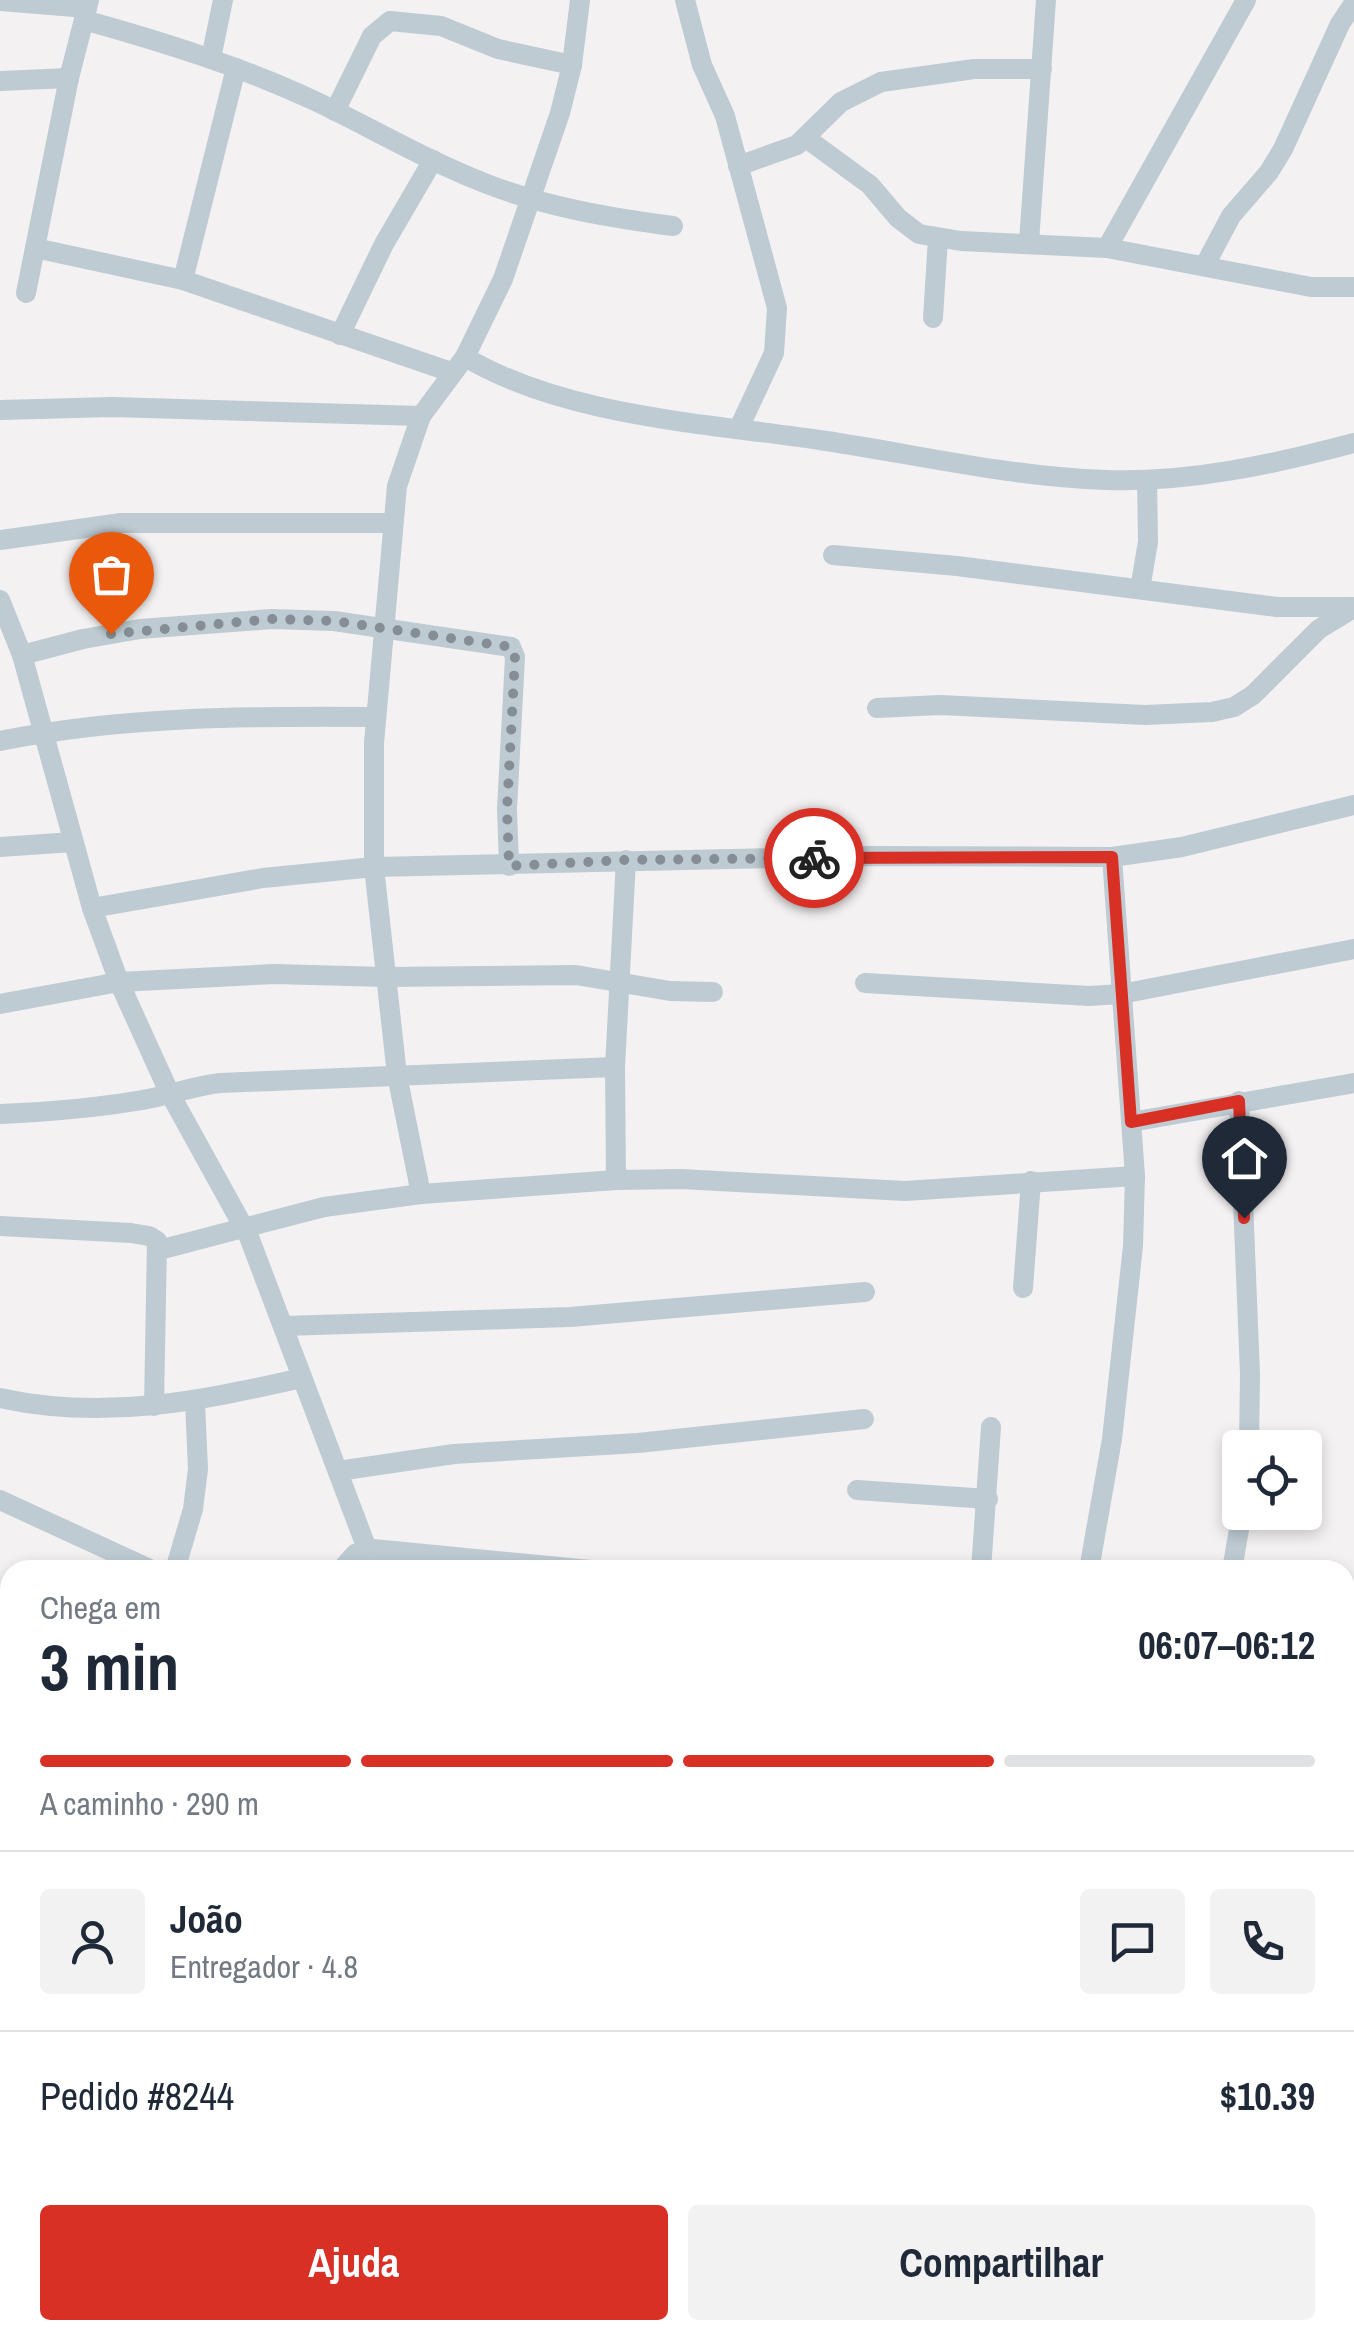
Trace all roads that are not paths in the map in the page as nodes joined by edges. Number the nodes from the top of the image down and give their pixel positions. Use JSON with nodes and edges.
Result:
{"nodes":[{"id":1,"x":222,"y":0,"type":"edge"},
{"id":2,"x":580,"y":0,"type":"edge"},
{"id":3,"x":685,"y":0,"type":"edge"},
{"id":4,"x":1046,"y":0,"type":"edge"},
{"id":5,"x":1246,"y":0,"type":"edge"},
{"id":6,"x":0,"y":2,"type":"edge"},
{"id":7,"x":1354,"y":3,"type":"edge"},
{"id":8,"x":87,"y":9,"type":"edge"},
{"id":9,"x":211,"y":58,"type":"junction"},
{"id":10,"x":572,"y":65,"type":"junction"},
{"id":11,"x":236,"y":68,"type":"junction"},
{"id":12,"x":1042,"y":70,"type":"junction"},
{"id":13,"x":69,"y":78,"type":"junction"},
{"id":14,"x":0,"y":81,"type":"edge"},
{"id":15,"x":335,"y":111,"type":"junction"},
{"id":16,"x":806,"y":138,"type":"junction"},
{"id":17,"x":433,"y":160,"type":"junction"},
{"id":18,"x":738,"y":166,"type":"junction"},
{"id":19,"x":531,"y":198,"type":"junction"},
{"id":20,"x":673,"y":226,"type":"dead end"},
{"id":21,"x":938,"y":238,"type":"junction"},
{"id":22,"x":1030,"y":242,"type":"junction"},
{"id":23,"x":34,"y":248,"type":"junction"},
{"id":24,"x":1107,"y":248,"type":"junction"},
{"id":25,"x":1205,"y":265,"type":"junction"},
{"id":26,"x":183,"y":280,"type":"junction"},
{"id":27,"x":1354,"y":287,"type":"edge"},
{"id":28,"x":26,"y":293,"type":"dead end"},
{"id":29,"x":934,"y":318,"type":"dead end"},
{"id":30,"x":340,"y":335,"type":"junction"},
{"id":31,"x":458,"y":365,"type":"junction"},
{"id":32,"x":0,"y":410,"type":"edge"},
{"id":33,"x":421,"y":416,"type":"junction"},
{"id":34,"x":739,"y":428,"type":"junction"},
{"id":35,"x":1354,"y":444,"type":"edge"},
{"id":36,"x":1146,"y":480,"type":"junction"},
{"id":37,"x":393,"y":524,"type":"junction"},
{"id":38,"x":0,"y":540,"type":"edge"},
{"id":39,"x":834,"y":555,"type":"dead end"},
{"id":40,"x":1140,"y":589,"type":"junction"},
{"id":41,"x":0,"y":600,"type":"edge"},
{"id":42,"x":1354,"y":607,"type":"edge"},
{"id":43,"x":383,"y":628,"type":"junction"},
{"id":44,"x":22,"y":655,"type":"junction"},
{"id":45,"x":876,"y":708,"type":"dead end"},
{"id":46,"x":376,"y":717,"type":"junction"},
{"id":47,"x":44,"y":732,"type":"junction"},
{"id":48,"x":0,"y":740,"type":"edge"},
{"id":49,"x":1354,"y":806,"type":"edge"},
{"id":50,"x":74,"y":842,"type":"junction"},
{"id":51,"x":0,"y":846,"type":"edge"},
{"id":52,"x":1112,"y":857,"type":"junction"},
{"id":53,"x":626,"y":860,"type":"junction"},
{"id":54,"x":374,"y":866,"type":"junction"},
{"id":55,"x":509,"y":866,"type":"junction"},
{"id":56,"x":92,"y":908,"type":"junction"},
{"id":57,"x":1354,"y":949,"type":"edge"},
{"id":58,"x":386,"y":977,"type":"junction"},
{"id":59,"x":620,"y":980,"type":"junction"},
{"id":60,"x":119,"y":982,"type":"junction"},
{"id":61,"x":865,"y":983,"type":"dead end"},
{"id":62,"x":713,"y":992,"type":"dead end"},
{"id":63,"x":1121,"y":994,"type":"junction"},
{"id":64,"x":0,"y":1004,"type":"edge"},
{"id":65,"x":615,"y":1067,"type":"junction"},
{"id":66,"x":398,"y":1075,"type":"junction"},
{"id":67,"x":1354,"y":1082,"type":"edge"},
{"id":68,"x":169,"y":1092,"type":"junction"},
{"id":69,"x":1239,"y":1101,"type":"junction"},
{"id":70,"x":0,"y":1114,"type":"edge"},
{"id":71,"x":1131,"y":1122,"type":"junction"},
{"id":72,"x":1135,"y":1176,"type":"junction"},
{"id":73,"x":616,"y":1180,"type":"junction"},
{"id":74,"x":1031,"y":1181,"type":"junction"},
{"id":75,"x":421,"y":1194,"type":"junction"},
{"id":76,"x":0,"y":1226,"type":"edge"},
{"id":77,"x":244,"y":1228,"type":"junction"},
{"id":78,"x":159,"y":1250,"type":"junction"},
{"id":79,"x":1023,"y":1288,"type":"dead end"},
{"id":80,"x":865,"y":1292,"type":"dead end"},
{"id":81,"x":283,"y":1326,"type":"junction"},
{"id":82,"x":302,"y":1378,"type":"junction"},
{"id":83,"x":0,"y":1398,"type":"edge"},
{"id":84,"x":196,"y":1402,"type":"junction"},
{"id":85,"x":154,"y":1406,"type":"junction"},
{"id":86,"x":864,"y":1418,"type":"dead end"},
{"id":87,"x":991,"y":1426,"type":"dead end"},
{"id":88,"x":1249,"y":1430,"type":"edge"},
{"id":89,"x":338,"y":1470,"type":"junction"},
{"id":90,"x":857,"y":1490,"type":"dead end"},
{"id":91,"x":988,"y":1499,"type":"junction"},
{"id":92,"x":0,"y":1500,"type":"edge"},
{"id":93,"x":1239,"y":1530,"type":"edge"},
{"id":94,"x":130,"y":1560,"type":"edge"},
{"id":95,"x":177,"y":1560,"type":"edge"},
{"id":96,"x":371,"y":1560,"type":"edge"},
{"id":97,"x":982,"y":1560,"type":"edge"},
{"id":98,"x":1091,"y":1560,"type":"edge"},
{"id":99,"x":1234,"y":1560,"type":"edge"}],
"edges":[{"from":1,"to":9,"type":"street"},
{"from":2,"to":10,"type":"street"},
{"from":3,"to":18,"type":"street"},
{"from":4,"to":12,"type":"street"},
{"from":5,"to":24,"type":"street"},
{"from":6,"to":8,"type":"street"},
{"from":7,"to":25,"type":"street"},
{"from":8,"to":9,"type":"street"},
{"from":8,"to":13,"type":"street"},
{"from":9,"to":11,"type":"street"},
{"from":10,"to":15,"type":"street"},
{"from":10,"to":19,"type":"street"},
{"from":11,"to":15,"type":"street"},
{"from":11,"to":26,"type":"street"},
{"from":12,"to":16,"type":"street"},
{"from":12,"to":22,"type":"street"},
{"from":13,"to":14,"type":"street"},
{"from":13,"to":23,"type":"street"},
{"from":15,"to":17,"type":"street"},
{"from":16,"to":18,"type":"street"},
{"from":16,"to":21,"type":"street"},
{"from":17,"to":19,"type":"street"},
{"from":17,"to":30,"type":"street"},
{"from":18,"to":34,"type":"street"},
{"from":19,"to":20,"type":"street"},
{"from":19,"to":31,"type":"street"},
{"from":21,"to":22,"type":"street"},
{"from":21,"to":29,"type":"street"},
{"from":22,"to":24,"type":"street"},
{"from":23,"to":26,"type":"street"},
{"from":23,"to":28,"type":"street"},
{"from":24,"to":25,"type":"street"},
{"from":25,"to":27,"type":"street"},
{"from":26,"to":30,"type":"street"},
{"from":30,"to":31,"type":"street"},
{"from":31,"to":33,"type":"street"},
{"from":31,"to":34,"type":"street"},
{"from":32,"to":33,"type":"street"},
{"from":33,"to":37,"type":"street"},
{"from":34,"to":36,"type":"street"},
{"from":35,"to":36,"type":"street"},
{"from":36,"to":40,"type":"street"},
{"from":37,"to":38,"type":"street"},
{"from":37,"to":43,"type":"street"},
{"from":39,"to":40,"type":"street"},
{"from":40,"to":42,"type":"street"},
{"from":41,"to":44,"type":"street"},
{"from":42,"to":45,"type":"street"},
{"from":43,"to":44,"type":"street"},
{"from":43,"to":46,"type":"street"},
{"from":43,"to":55,"type":"street"},
{"from":44,"to":47,"type":"street"},
{"from":46,"to":47,"type":"street"},
{"from":46,"to":54,"type":"street"},
{"from":47,"to":48,"type":"street"},
{"from":47,"to":50,"type":"street"},
{"from":49,"to":52,"type":"street"},
{"from":50,"to":51,"type":"street"},
{"from":50,"to":56,"type":"street"},
{"from":52,"to":53,"type":"street"},
{"from":52,"to":63,"type":"street"},
{"from":53,"to":55,"type":"street"},
{"from":53,"to":59,"type":"street"},
{"from":54,"to":55,"type":"street"},
{"from":54,"to":56,"type":"street"},
{"from":54,"to":58,"type":"street"},
{"from":56,"to":60,"type":"street"},
{"from":57,"to":63,"type":"street"},
{"from":58,"to":59,"type":"street"},
{"from":58,"to":60,"type":"street"},
{"from":58,"to":66,"type":"street"},
{"from":59,"to":62,"type":"street"},
{"from":59,"to":65,"type":"street"},
{"from":60,"to":64,"type":"street"},
{"from":60,"to":68,"type":"street"},
{"from":61,"to":63,"type":"street"},
{"from":63,"to":71,"type":"street"},
{"from":65,"to":66,"type":"street"},
{"from":65,"to":73,"type":"street"},
{"from":66,"to":68,"type":"street"},
{"from":66,"to":75,"type":"street"},
{"from":67,"to":69,"type":"street"},
{"from":68,"to":70,"type":"street"},
{"from":68,"to":77,"type":"street"},
{"from":69,"to":71,"type":"street"},
{"from":69,"to":88,"type":"street"},
{"from":71,"to":72,"type":"street"},
{"from":72,"to":74,"type":"street"},
{"from":72,"to":98,"type":"street"},
{"from":73,"to":74,"type":"street"},
{"from":73,"to":75,"type":"street"},
{"from":74,"to":79,"type":"street"},
{"from":75,"to":77,"type":"street"},
{"from":76,"to":78,"type":"street"},
{"from":77,"to":78,"type":"street"},
{"from":77,"to":81,"type":"street"},
{"from":78,"to":85,"type":"street"},
{"from":80,"to":81,"type":"street"},
{"from":81,"to":82,"type":"street"},
{"from":82,"to":84,"type":"street"},
{"from":82,"to":89,"type":"street"},
{"from":83,"to":85,"type":"street"},
{"from":84,"to":85,"type":"street"},
{"from":84,"to":95,"type":"street"},
{"from":86,"to":89,"type":"street"},
{"from":87,"to":91,"type":"street"},
{"from":89,"to":96,"type":"street"},
{"from":90,"to":91,"type":"street"},
{"from":91,"to":97,"type":"street"},
{"from":92,"to":94,"type":"street"},
{"from":93,"to":99,"type":"street"}]}
